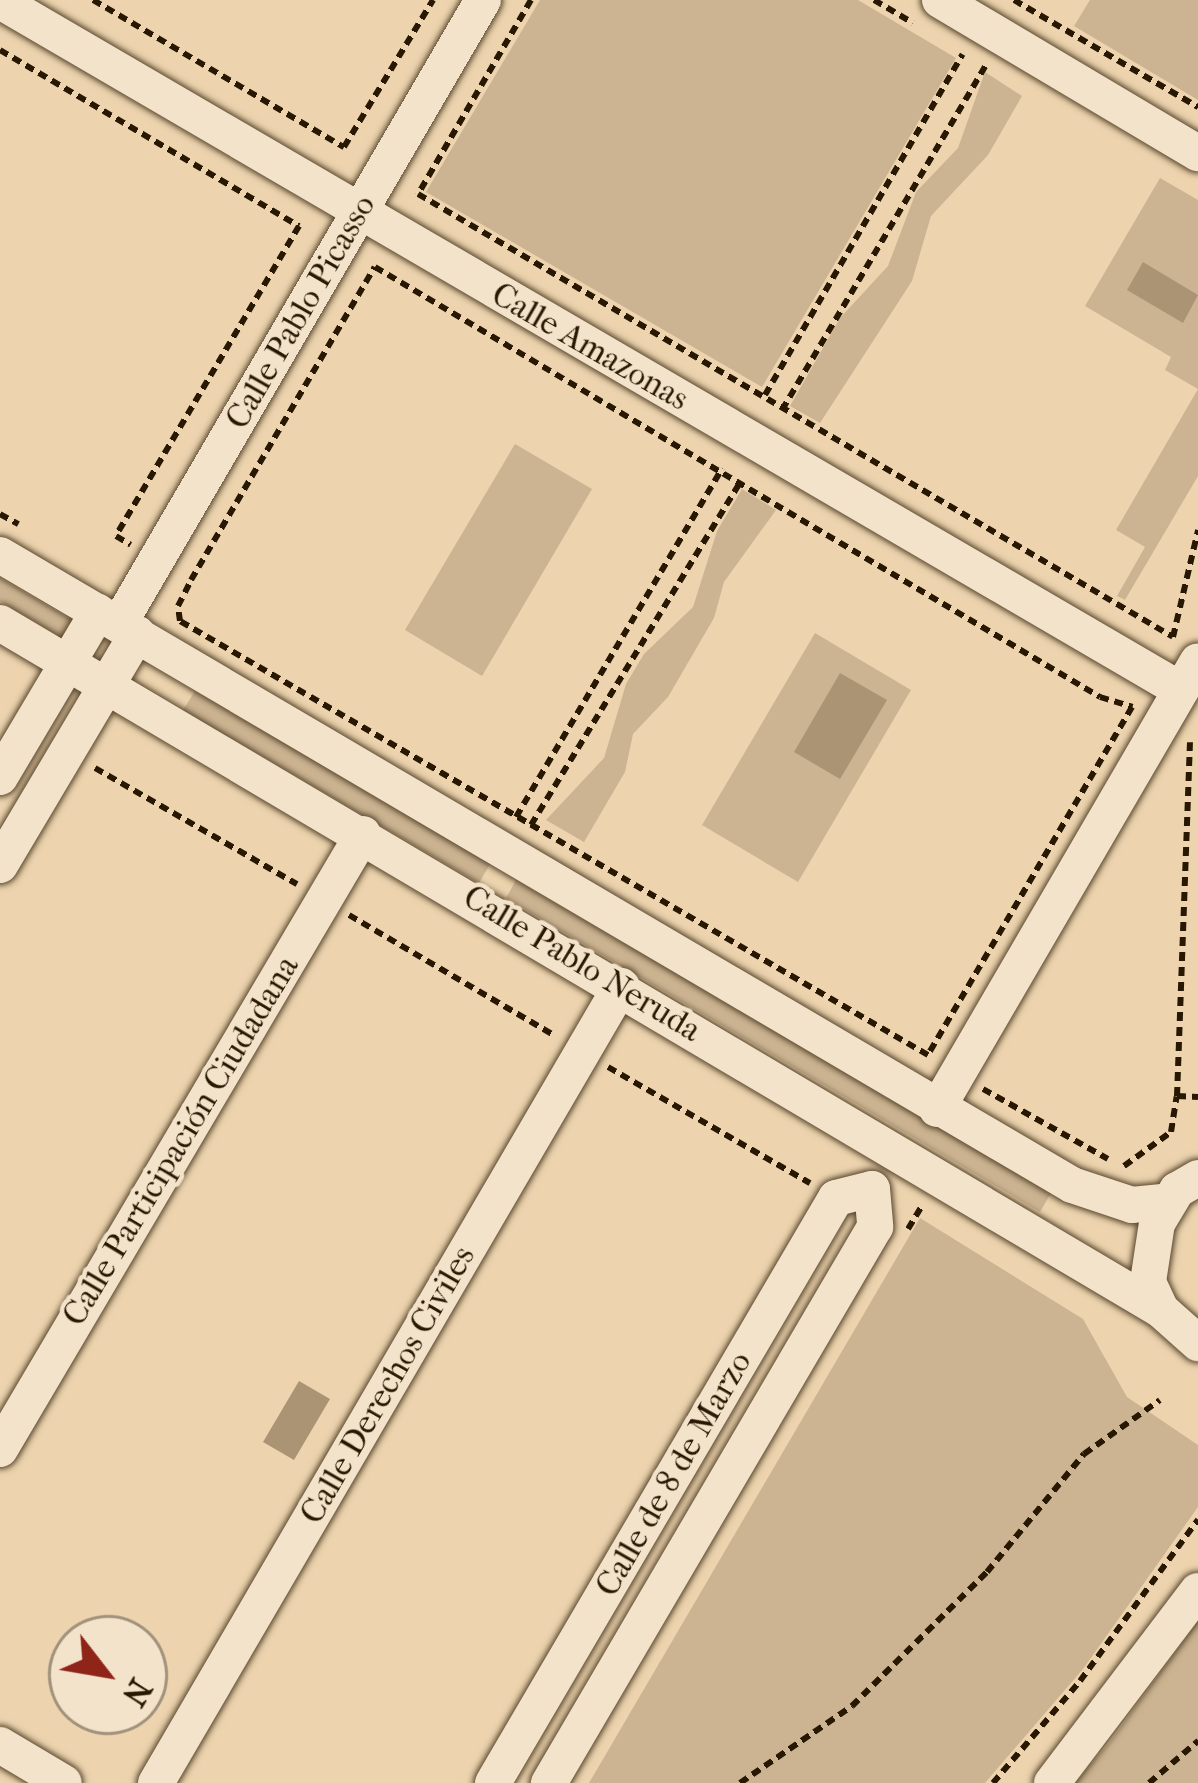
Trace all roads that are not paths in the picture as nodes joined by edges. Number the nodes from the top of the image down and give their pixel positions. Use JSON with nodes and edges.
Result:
{"nodes":[{"id":1,"x":484,"y":0,"type":"edge"},
{"id":2,"x":940,"y":0,"type":"edge"},
{"id":3,"x":0,"y":2,"type":"edge"},
{"id":4,"x":1198,"y":153,"type":"edge"},
{"id":5,"x":359,"y":213,"type":"junction"},
{"id":6,"x":0,"y":555,"type":"edge"},
{"id":7,"x":0,"y":623,"type":"edge"},
{"id":8,"x":118,"y":624,"type":"junction"},
{"id":9,"x":67,"y":664,"type":"junction"},
{"id":10,"x":1189,"y":675,"type":"edge"},
{"id":11,"x":104,"y":686,"type":"junction"},
{"id":12,"x":0,"y":777,"type":"edge"},
{"id":13,"x":363,"y":834,"type":"junction"},
{"id":14,"x":0,"y":865,"type":"edge"},
{"id":15,"x":620,"y":986,"type":"junction"},
{"id":16,"x":937,"y":1108,"type":"junction"},
{"id":17,"x":894,"y":1149,"type":"junction"},
{"id":18,"x":1184,"y":1189,"type":"edge"},
{"id":19,"x":854,"y":1193,"type":"junction"},
{"id":20,"x":1161,"y":1310,"type":"junction"},
{"id":21,"x":1198,"y":1343,"type":"edge"},
{"id":22,"x":0,"y":1449,"type":"edge"},
{"id":23,"x":1198,"y":1591,"type":"edge"},
{"id":24,"x":0,"y":1744,"type":"edge"},
{"id":25,"x":64,"y":1783,"type":"edge"},
{"id":26,"x":156,"y":1783,"type":"edge"},
{"id":27,"x":494,"y":1783,"type":"edge"},
{"id":28,"x":549,"y":1783,"type":"edge"},
{"id":29,"x":1052,"y":1783,"type":"edge"}],
"edges":[{"from":1,"to":5,"type":"street","name":"Calle Pablo Picasso"},
{"from":2,"to":4,"type":"street"},
{"from":3,"to":5,"type":"street","name":"Calle Amazonas"},
{"from":5,"to":8,"type":"street","name":"Calle Pablo Picasso"},
{"from":5,"to":10,"type":"street","name":"Calle Amazonas"},
{"from":6,"to":8,"type":"street","name":"Calle Pablo Neruda"},
{"from":7,"to":9,"type":"street","name":"Calle Pablo Neruda"},
{"from":8,"to":9,"type":"street","name":"Calle Pablo Picasso"},
{"from":8,"to":11,"type":"street","name":"Calle Pablo Picasso"},
{"from":8,"to":16,"type":"street","name":"Calle Pablo Neruda"},
{"from":9,"to":11,"type":"street","name":"Calle Pablo Neruda"},
{"from":9,"to":12,"type":"street","name":"Calle Pablo Picasso"},
{"from":10,"to":16,"type":"street"},
{"from":11,"to":13,"type":"street","name":"Calle Pablo Neruda"},
{"from":11,"to":14,"type":"street","name":"Calle Pablo Picasso"},
{"from":13,"to":15,"type":"street","name":"Calle Pablo Neruda"},
{"from":13,"to":22,"type":"street","name":"Calle Participación Ciudadana"},
{"from":15,"to":17,"type":"street","name":"Calle Pablo Neruda"},
{"from":15,"to":26,"type":"street","name":"Calle Derechos Civiles"},
{"from":16,"to":18,"type":"street","name":"Calle Pablo Neruda"},
{"from":17,"to":19,"type":"street","name":"Calle de 8 de Marzo"},
{"from":17,"to":20,"type":"street","name":"Calle Pablo Neruda"},
{"from":18,"to":20,"type":"street"},
{"from":19,"to":27,"type":"street","name":"Calle de 8 de Marzo"},
{"from":19,"to":28,"type":"street","name":"Calle de 8 de Marzo"},
{"from":20,"to":21,"type":"street","name":"Calle Pablo Neruda"},
{"from":23,"to":29,"type":"street"},
{"from":24,"to":25,"type":"street"}]}
